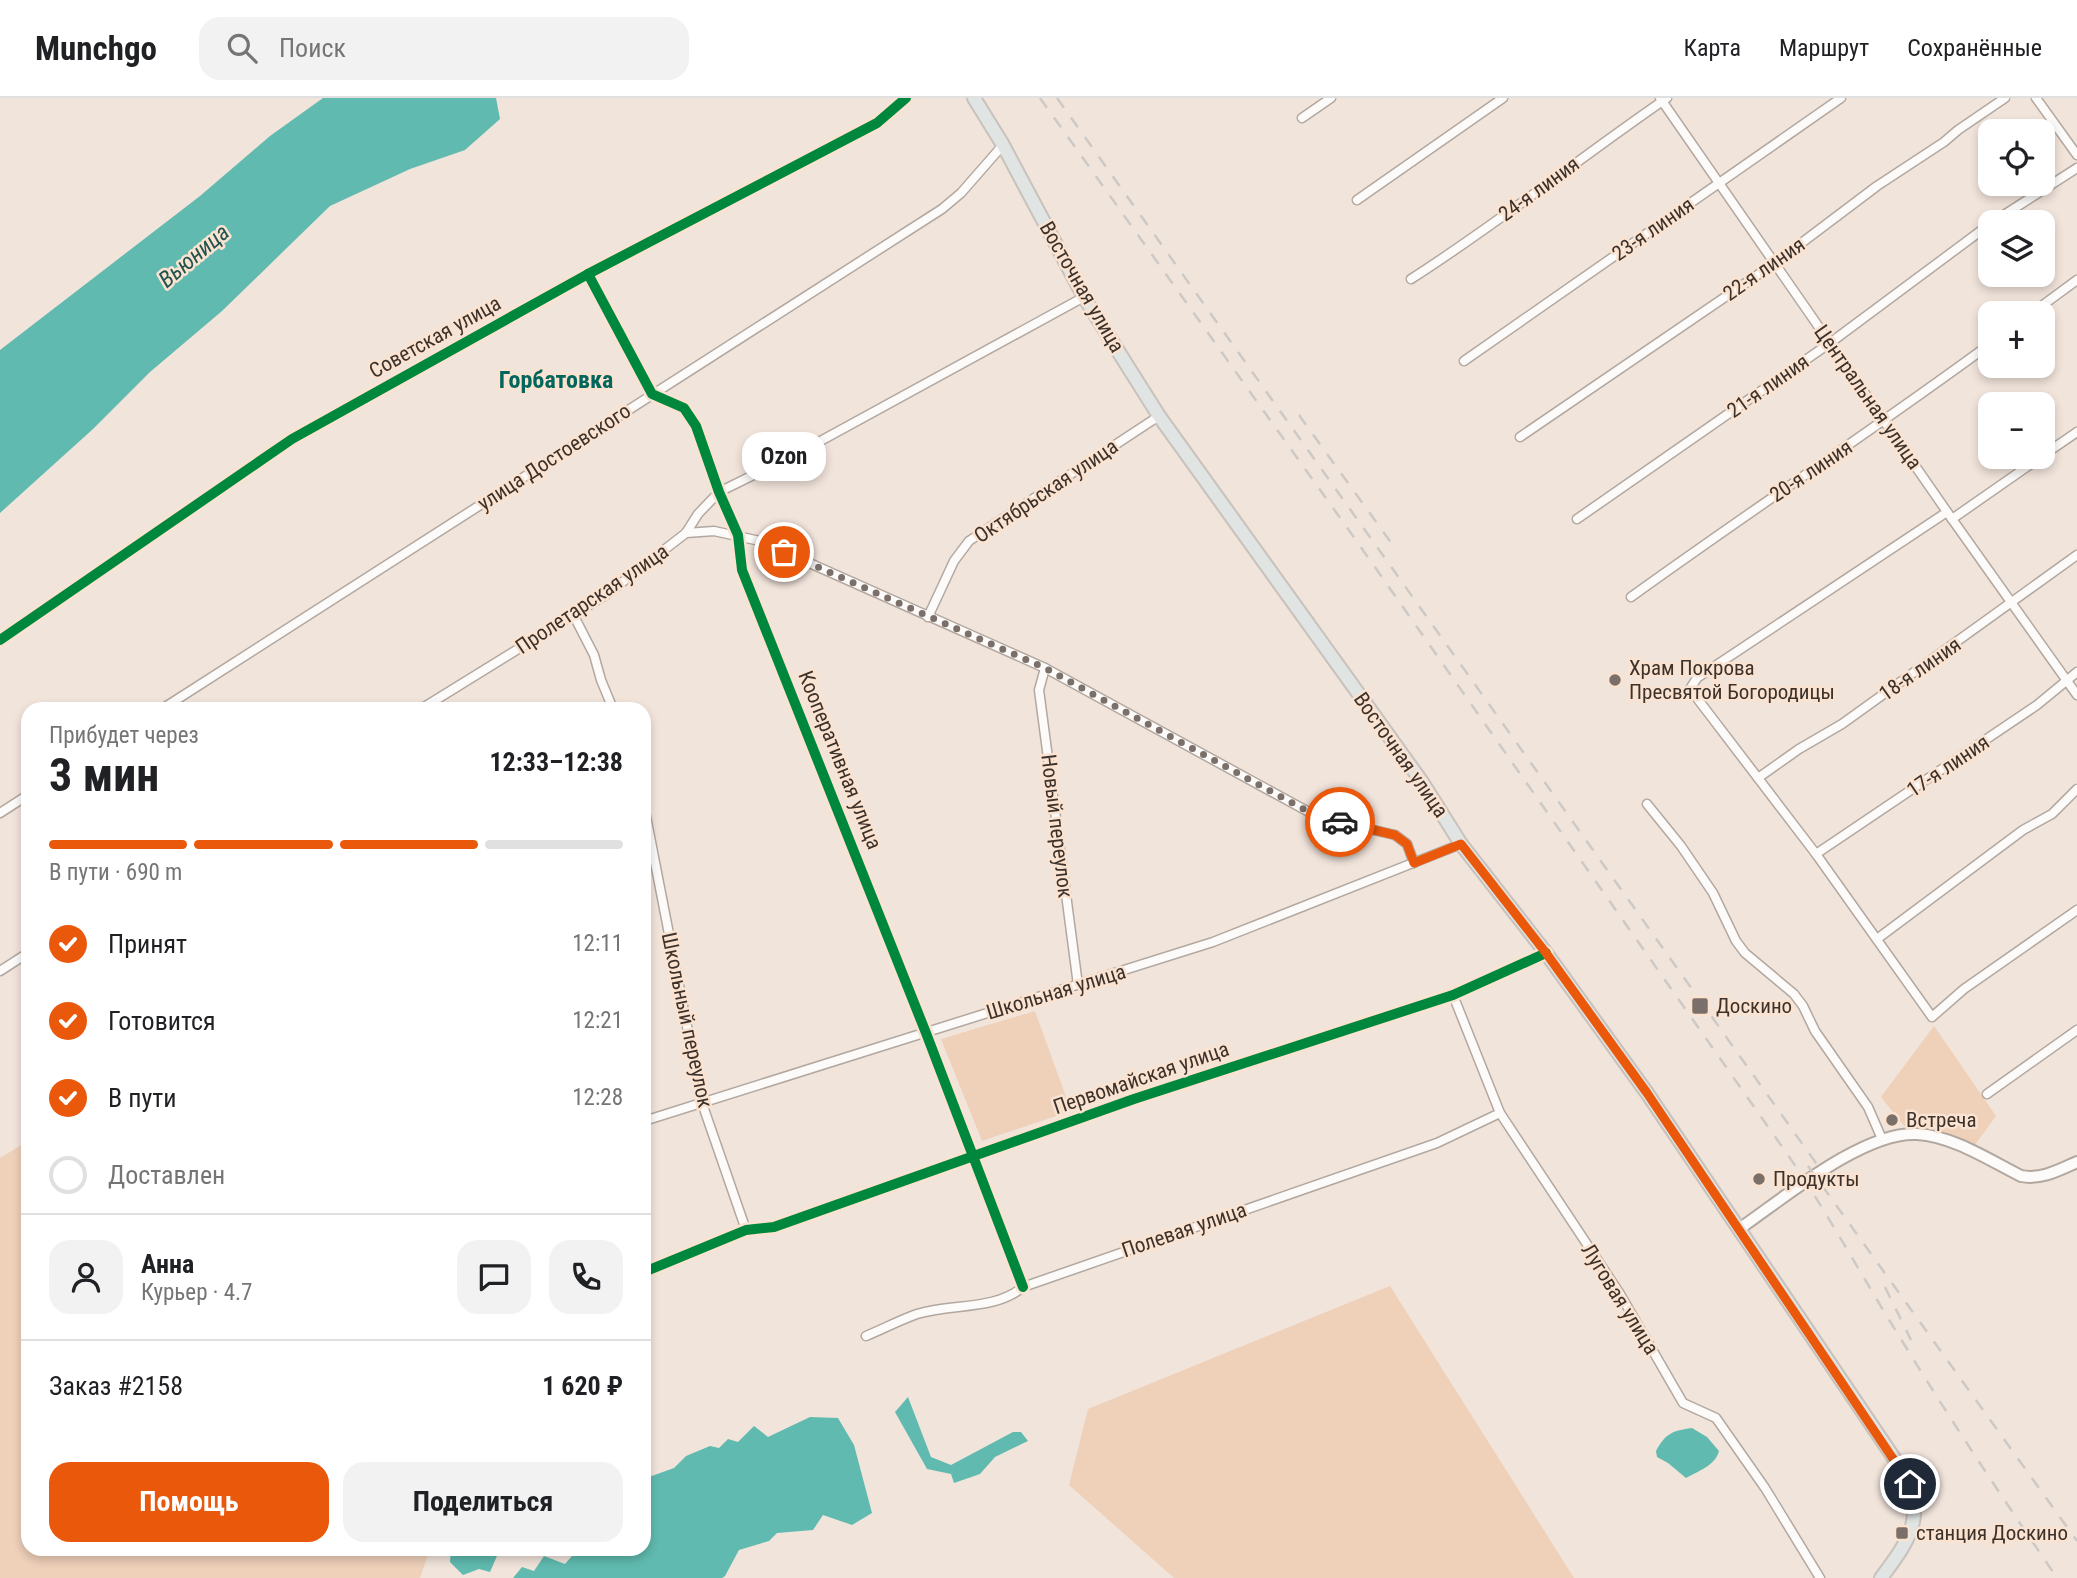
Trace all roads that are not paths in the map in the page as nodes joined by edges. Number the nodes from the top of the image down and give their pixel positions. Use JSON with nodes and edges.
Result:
{"nodes":[{"id":1,"x":906,"y":98,"type":"edge"},
{"id":2,"x":974,"y":98,"type":"edge"},
{"id":3,"x":1331,"y":98,"type":"edge"},
{"id":4,"x":1503,"y":98,"type":"edge"},
{"id":5,"x":1841,"y":98,"type":"edge"},
{"id":6,"x":2005,"y":98,"type":"edge"},
{"id":7,"x":2036,"y":98,"type":"edge"},
{"id":8,"x":1663,"y":99,"type":"edge"},
{"id":9,"x":1302,"y":118,"type":"dead end"},
{"id":10,"x":1003,"y":145,"type":"junction"},
{"id":11,"x":2077,"y":155,"type":"edge"},
{"id":12,"x":2077,"y":167,"type":"edge"},
{"id":13,"x":1719,"y":183,"type":"junction"},
{"id":14,"x":1357,"y":200,"type":"dead end"},
{"id":15,"x":2011,"y":210,"type":"edge"},
{"id":16,"x":1978,"y":233,"type":"edge"},
{"id":17,"x":1775,"y":263,"type":"junction"},
{"id":18,"x":588,"y":274,"type":"junction"},
{"id":19,"x":1411,"y":279,"type":"dead end"},
{"id":20,"x":2077,"y":280,"type":"edge"},
{"id":21,"x":1084,"y":297,"type":"junction"},
{"id":22,"x":2048,"y":301,"type":"edge"},
{"id":23,"x":1830,"y":343,"type":"junction"},
{"id":24,"x":1978,"y":353,"type":"edge"},
{"id":25,"x":1464,"y":361,"type":"dead end"},
{"id":26,"x":652,"y":394,"type":"junction"},
{"id":27,"x":1159,"y":416,"type":"junction"},
{"id":28,"x":1884,"y":421,"type":"junction"},
{"id":29,"x":2077,"y":432,"type":"edge"},
{"id":30,"x":1520,"y":437,"type":"dead end"},
{"id":31,"x":2055,"y":447,"type":"edge"},
{"id":32,"x":2022,"y":469,"type":"edge"},
{"id":33,"x":719,"y":492,"type":"junction"},
{"id":34,"x":1949,"y":515,"type":"junction"},
{"id":35,"x":1577,"y":519,"type":"dead end"},
{"id":36,"x":686,"y":533,"type":"junction"},
{"id":37,"x":738,"y":535,"type":"junction"},
{"id":38,"x":2077,"y":555,"type":"edge"},
{"id":39,"x":1631,"y":597,"type":"dead end"},
{"id":40,"x":2012,"y":603,"type":"junction"},
{"id":41,"x":574,"y":616,"type":"junction"},
{"id":42,"x":928,"y":617,"type":"junction"},
{"id":43,"x":0,"y":640,"type":"edge"},
{"id":44,"x":1045,"y":668,"type":"junction"},
{"id":45,"x":2077,"y":672,"type":"edge"},
{"id":46,"x":2067,"y":679,"type":"junction"},
{"id":47,"x":2077,"y":695,"type":"edge"},
{"id":48,"x":173,"y":702,"type":"edge"},
{"id":49,"x":433,"y":702,"type":"edge"},
{"id":50,"x":610,"y":702,"type":"edge"},
{"id":51,"x":1758,"y":778,"type":"junction"},
{"id":52,"x":2077,"y":789,"type":"edge"},
{"id":53,"x":21,"y":800,"type":"edge"},
{"id":54,"x":1647,"y":804,"type":"dead end"},
{"id":55,"x":0,"y":813,"type":"edge"},
{"id":56,"x":651,"y":842,"type":"edge"},
{"id":57,"x":1461,"y":844,"type":"junction"},
{"id":58,"x":1816,"y":854,"type":"junction"},
{"id":59,"x":1414,"y":863,"type":"junction"},
{"id":60,"x":2077,"y":910,"type":"edge"},
{"id":61,"x":1877,"y":939,"type":"junction"},
{"id":62,"x":1546,"y":953,"type":"junction"},
{"id":63,"x":21,"y":958,"type":"edge"},
{"id":64,"x":0,"y":971,"type":"edge"},
{"id":65,"x":1078,"y":985,"type":"junction"},
{"id":66,"x":1452,"y":995,"type":"junction"},
{"id":67,"x":2077,"y":1030,"type":"edge"},
{"id":68,"x":926,"y":1032,"type":"junction"},
{"id":69,"x":1986,"y":1094,"type":"dead end"},
{"id":70,"x":702,"y":1104,"type":"junction"},
{"id":71,"x":1500,"y":1113,"type":"junction"},
{"id":72,"x":651,"y":1119,"type":"edge"},
{"id":73,"x":1882,"y":1139,"type":"junction"},
{"id":74,"x":972,"y":1156,"type":"junction"},
{"id":75,"x":2077,"y":1162,"type":"edge"},
{"id":76,"x":1739,"y":1229,"type":"junction"},
{"id":77,"x":746,"y":1230,"type":"junction"},
{"id":78,"x":651,"y":1269,"type":"edge"},
{"id":79,"x":1023,"y":1287,"type":"junction"},
{"id":80,"x":866,"y":1336,"type":"dead end"},
{"id":81,"x":1820,"y":1578,"type":"edge"},
{"id":82,"x":1881,"y":1578,"type":"edge"}],
"edges":[{"from":1,"to":18,"type":"street","name":"Советская улица"},
{"from":2,"to":10,"type":"main road","name":"Восточная улица"},
{"from":3,"to":9,"type":"street"},
{"from":4,"to":14,"type":"street"},
{"from":5,"to":13,"type":"street","name":"23-я линия"},
{"from":6,"to":17,"type":"street","name":"22-я линия"},
{"from":7,"to":11,"type":"street"},
{"from":8,"to":13,"type":"street","name":"Центральная улица"},
{"from":8,"to":19,"type":"street","name":"24-я линия"},
{"from":10,"to":21,"type":"main road","name":"Восточная улица"},
{"from":10,"to":26,"type":"street","name":"улица Достоевского"},
{"from":12,"to":15,"type":"street","name":"21-я линия"},
{"from":13,"to":17,"type":"street","name":"Центральная улица"},
{"from":13,"to":25,"type":"street","name":"23-я линия"},
{"from":16,"to":23,"type":"street","name":"21-я линия"},
{"from":17,"to":23,"type":"street","name":"Центральная улица"},
{"from":17,"to":30,"type":"street","name":"22-я линия"},
{"from":18,"to":26,"type":"street"},
{"from":18,"to":43,"type":"street","name":"Советская улица"},
{"from":20,"to":22,"type":"street"},
{"from":21,"to":27,"type":"main road","name":"Восточная улица"},
{"from":21,"to":33,"type":"street","name":"Пролетарская улица"},
{"from":23,"to":28,"type":"street","name":"Центральная улица"},
{"from":23,"to":35,"type":"street","name":"21-я линия"},
{"from":24,"to":28,"type":"street","name":"20-я линия"},
{"from":26,"to":33,"type":"street","name":"Кооперативная улица"},
{"from":26,"to":48,"type":"street","name":"улица Достоевского"},
{"from":27,"to":42,"type":"street","name":"Октябрьская улица"},
{"from":27,"to":57,"type":"main road","name":"Восточная улица"},
{"from":28,"to":34,"type":"street","name":"Центральная улица"},
{"from":28,"to":39,"type":"street","name":"20-я линия"},
{"from":29,"to":31,"type":"street"},
{"from":32,"to":34,"type":"street"},
{"from":33,"to":36,"type":"street","name":"Пролетарская улица"},
{"from":33,"to":37,"type":"street","name":"Кооперативная улица"},
{"from":34,"to":40,"type":"street","name":"Центральная улица"},
{"from":34,"to":51,"type":"street"},
{"from":36,"to":37,"type":"street"},
{"from":36,"to":41,"type":"street","name":"Пролетарская улица"},
{"from":37,"to":42,"type":"street"},
{"from":37,"to":68,"type":"street","name":"Кооперативная улица"},
{"from":38,"to":40,"type":"street","name":"18-я линия"},
{"from":40,"to":46,"type":"street","name":"Центральная улица"},
{"from":40,"to":51,"type":"street","name":"18-я линия"},
{"from":41,"to":49,"type":"street","name":"Пролетарская улица"},
{"from":41,"to":50,"type":"street"},
{"from":42,"to":44,"type":"street"},
{"from":44,"to":59,"type":"street"},
{"from":44,"to":65,"type":"street","name":"Новый переулок"},
{"from":45,"to":46,"type":"street","name":"17-я линия"},
{"from":46,"to":47,"type":"street","name":"Центральная улица"},
{"from":46,"to":58,"type":"street","name":"17-я линия"},
{"from":51,"to":58,"type":"street"},
{"from":52,"to":61,"type":"street"},
{"from":53,"to":55,"type":"street"},
{"from":54,"to":73,"type":"street"},
{"from":56,"to":70,"type":"street","name":"Школьный переулок"},
{"from":57,"to":59,"type":"street","name":"Школьная улица"},
{"from":57,"to":62,"type":"main road","name":"Восточная улица"},
{"from":58,"to":61,"type":"street"},
{"from":59,"to":65,"type":"street","name":"Школьная улица"},
{"from":60,"to":61,"type":"street"},
{"from":62,"to":66,"type":"street","name":"Первомайская улица"},
{"from":62,"to":76,"type":"main road","name":"Восточная улица"},
{"from":63,"to":64,"type":"street"},
{"from":65,"to":68,"type":"street","name":"Школьная улица"},
{"from":66,"to":71,"type":"street","name":"Луговая улица"},
{"from":66,"to":74,"type":"street","name":"Первомайская улица"},
{"from":67,"to":69,"type":"street"},
{"from":68,"to":70,"type":"street","name":"Школьная улица"},
{"from":68,"to":74,"type":"street","name":"Кооперативная улица"},
{"from":70,"to":72,"type":"street","name":"Школьная улица"},
{"from":70,"to":77,"type":"street","name":"Школьный переулок"},
{"from":71,"to":79,"type":"street","name":"Полевая улица"},
{"from":71,"to":81,"type":"street","name":"Луговая улица"},
{"from":73,"to":75,"type":"street"},
{"from":73,"to":76,"type":"street"},
{"from":74,"to":77,"type":"street","name":"Первомайская улица"},
{"from":74,"to":79,"type":"street","name":"Кооперативная улица"},
{"from":76,"to":82,"type":"main road","name":"Восточная улица"},
{"from":77,"to":78,"type":"street","name":"Первомайская улица"},
{"from":79,"to":80,"type":"street","name":"Полевая улица"}]}
